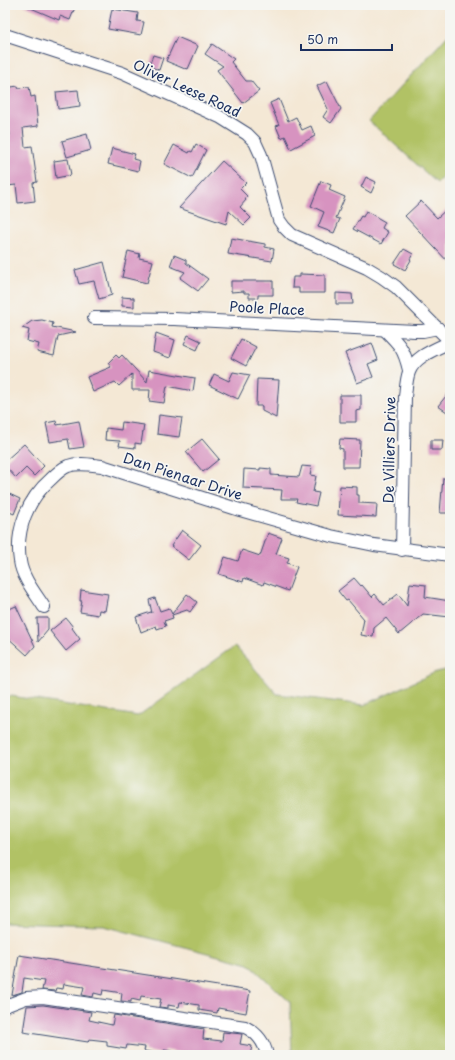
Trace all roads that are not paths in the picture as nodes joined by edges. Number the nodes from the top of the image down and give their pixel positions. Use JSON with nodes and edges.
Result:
{"nodes":[{"id":1,"x":5,"y":35,"type":"edge"},
{"id":2,"x":94,"y":318,"type":"dead end"},
{"id":3,"x":438,"y":328,"type":"junction"},
{"id":4,"x":385,"y":330,"type":"junction"},
{"id":5,"x":450,"y":342,"type":"edge"},
{"id":6,"x":409,"y":370,"type":"junction"},
{"id":7,"x":402,"y":550,"type":"junction"},
{"id":8,"x":450,"y":555,"type":"edge"},
{"id":9,"x":44,"y":606,"type":"dead end"},
{"id":10,"x":5,"y":1006,"type":"edge"},
{"id":11,"x":267,"y":1055,"type":"edge"}],
"edges":[{"from":1,"to":3,"type":"street","name":"Oliver Leese Road"},
{"from":2,"to":4,"type":"street","name":"Poole Place"},
{"from":3,"to":4,"type":"street","name":"Poole Place"},
{"from":3,"to":5,"type":"street","name":"Oliver Leese Road"},
{"from":4,"to":6,"type":"street"},
{"from":5,"to":6,"type":"street"},
{"from":6,"to":7,"type":"street","name":"De Villiers Drive"},
{"from":7,"to":8,"type":"street","name":"Dan Pienaar Drive"},
{"from":7,"to":9,"type":"street","name":"Dan Pienaar Drive"},
{"from":10,"to":11,"type":"street"}]}
